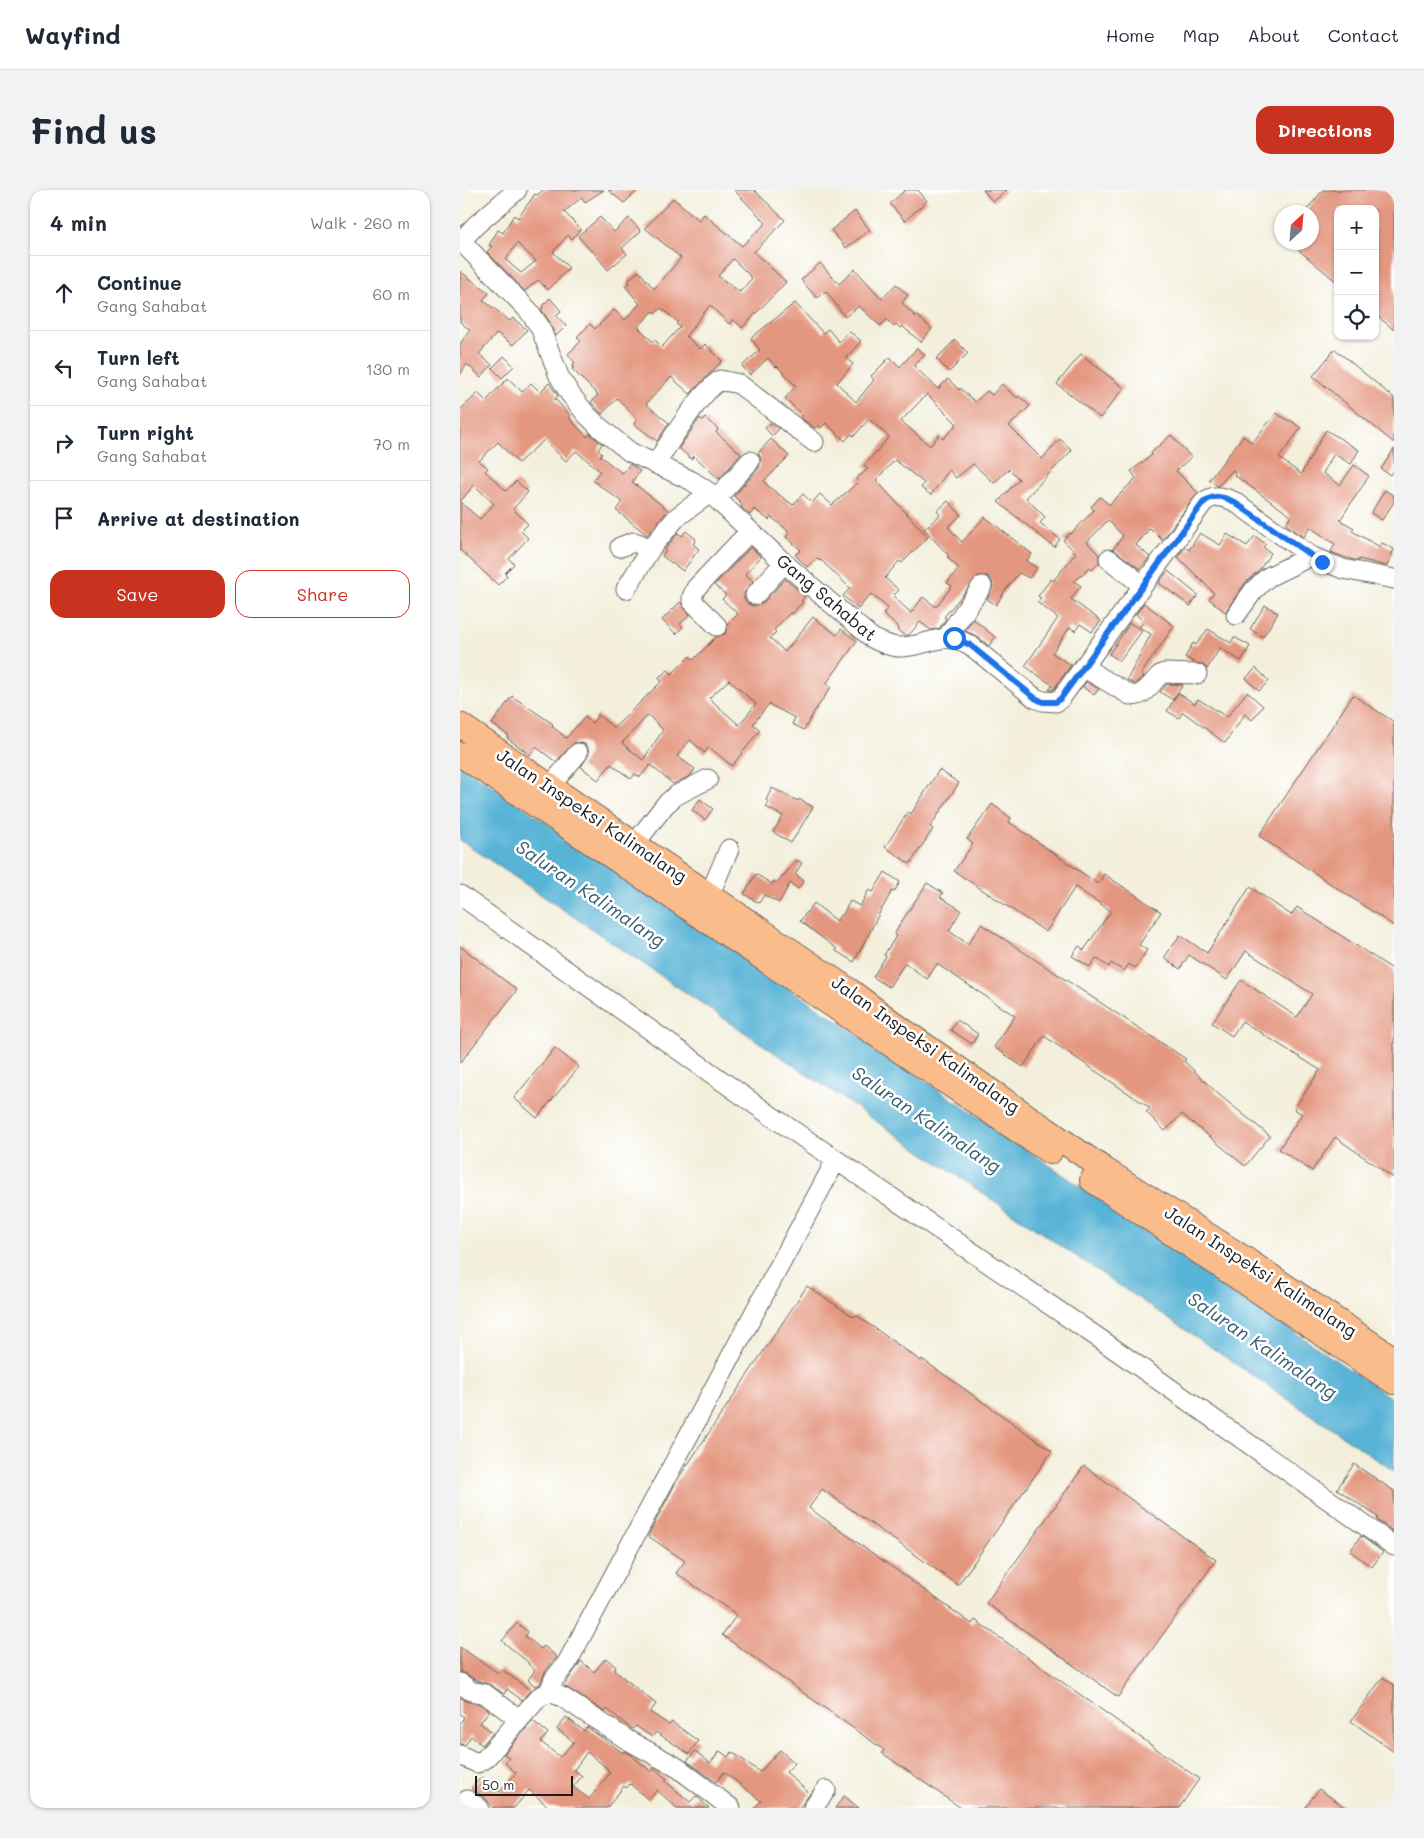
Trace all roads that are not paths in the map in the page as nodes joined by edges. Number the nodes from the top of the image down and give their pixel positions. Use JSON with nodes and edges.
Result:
{"nodes":[{"id":1,"x":517,"y":190,"type":"edge"},
{"id":2,"x":460,"y":241,"type":"edge"},
{"id":3,"x":814,"y":442,"type":"dead end"},
{"id":4,"x":750,"y":461,"type":"dead end"},
{"id":5,"x":655,"y":464,"type":"junction"},
{"id":6,"x":713,"y":496,"type":"junction"},
{"id":7,"x":750,"y":530,"type":"junction"},
{"id":8,"x":620,"y":547,"type":"dead end"},
{"id":9,"x":648,"y":552,"type":"junction"},
{"id":10,"x":1312,"y":556,"type":"junction"},
{"id":11,"x":1109,"y":558,"type":"dead end"},
{"id":12,"x":784,"y":563,"type":"junction"},
{"id":13,"x":1394,"y":580,"type":"edge"},
{"id":14,"x":1142,"y":585,"type":"junction"},
{"id":15,"x":982,"y":586,"type":"dead end"},
{"id":16,"x":626,"y":589,"type":"dead end"},
{"id":17,"x":755,"y":595,"type":"dead end"},
{"id":18,"x":1236,"y":615,"type":"dead end"},
{"id":19,"x":717,"y":626,"type":"dead end"},
{"id":20,"x":947,"y":638,"type":"junction"},
{"id":21,"x":1083,"y":667,"type":"junction"},
{"id":22,"x":1197,"y":674,"type":"dead end"},
{"id":23,"x":460,"y":725,"type":"edge"},
{"id":24,"x":578,"y":752,"type":"dead end"},
{"id":25,"x":460,"y":754,"type":"edge"},
{"id":26,"x":708,"y":779,"type":"dead end"},
{"id":27,"x":549,"y":786,"type":"junction"},
{"id":28,"x":536,"y":805,"type":"junction"},
{"id":29,"x":635,"y":844,"type":"junction"},
{"id":30,"x":729,"y":849,"type":"dead end"},
{"id":31,"x":620,"y":863,"type":"junction"},
{"id":32,"x":460,"y":895,"type":"edge"},
{"id":33,"x":710,"y":895,"type":"junction"},
{"id":34,"x":700,"y":916,"type":"junction"},
{"id":35,"x":836,"y":1160,"type":"junction"},
{"id":36,"x":1240,"y":1267,"type":"junction"},
{"id":37,"x":1328,"y":1326,"type":"junction"},
{"id":38,"x":1394,"y":1360,"type":"edge"},
{"id":39,"x":1394,"y":1382,"type":"edge"},
{"id":40,"x":1394,"y":1546,"type":"edge"},
{"id":41,"x":460,"y":1683,"type":"edge"},
{"id":42,"x":549,"y":1692,"type":"junction"},
{"id":43,"x":519,"y":1719,"type":"junction"},
{"id":44,"x":460,"y":1754,"type":"edge"},
{"id":45,"x":826,"y":1790,"type":"dead end"},
{"id":46,"x":731,"y":1808,"type":"edge"},
{"id":47,"x":812,"y":1808,"type":"edge"}],
"edges":[{"from":1,"to":2,"type":"street"},
{"from":2,"to":5,"type":"street","name":"Gang Sahabat"},
{"from":3,"to":5,"type":"street"},
{"from":4,"to":6,"type":"street"},
{"from":5,"to":6,"type":"street","name":"Gang Sahabat"},
{"from":6,"to":7,"type":"street","name":"Gang Sahabat"},
{"from":6,"to":9,"type":"street"},
{"from":7,"to":12,"type":"street","name":"Gang Sahabat"},
{"from":7,"to":19,"type":"street"},
{"from":8,"to":9,"type":"street"},
{"from":9,"to":16,"type":"street"},
{"from":10,"to":13,"type":"street"},
{"from":10,"to":14,"type":"street"},
{"from":10,"to":18,"type":"street"},
{"from":11,"to":14,"type":"street"},
{"from":12,"to":17,"type":"street"},
{"from":12,"to":20,"type":"street","name":"Gang Sahabat"},
{"from":14,"to":21,"type":"street"},
{"from":15,"to":20,"type":"street"},
{"from":20,"to":21,"type":"street"},
{"from":21,"to":22,"type":"street"},
{"from":23,"to":27,"type":"main road","name":"Jalan Inspeksi Kalimalang"},
{"from":24,"to":27,"type":"street"},
{"from":25,"to":28,"type":"main road","name":"Jalan Inspeksi Kalimalang"},
{"from":26,"to":29,"type":"street"},
{"from":27,"to":28,"type":"street"},
{"from":27,"to":29,"type":"main road","name":"Jalan Inspeksi Kalimalang"},
{"from":28,"to":31,"type":"main road","name":"Jalan Inspeksi Kalimalang"},
{"from":29,"to":31,"type":"street"},
{"from":29,"to":33,"type":"main road","name":"Jalan Inspeksi Kalimalang"},
{"from":30,"to":33,"type":"street"},
{"from":31,"to":34,"type":"main road","name":"Jalan Inspeksi Kalimalang"},
{"from":32,"to":35,"type":"street"},
{"from":33,"to":34,"type":"street"},
{"from":33,"to":36,"type":"main road","name":"Jalan Inspeksi Kalimalang"},
{"from":34,"to":36,"type":"main road","name":"Jalan Inspeksi Kalimalang"},
{"from":35,"to":40,"type":"street"},
{"from":35,"to":42,"type":"street"},
{"from":36,"to":37,"type":"main road","name":"Jalan Inspeksi Kalimalang"},
{"from":37,"to":38,"type":"main road","name":"Jalan Inspeksi Kalimalang"},
{"from":37,"to":39,"type":"main road","name":"Jalan Inspeksi Kalimalang"},
{"from":41,"to":43,"type":"street"},
{"from":42,"to":43,"type":"street"},
{"from":42,"to":46,"type":"street"},
{"from":43,"to":44,"type":"street"},
{"from":45,"to":47,"type":"street"}]}
